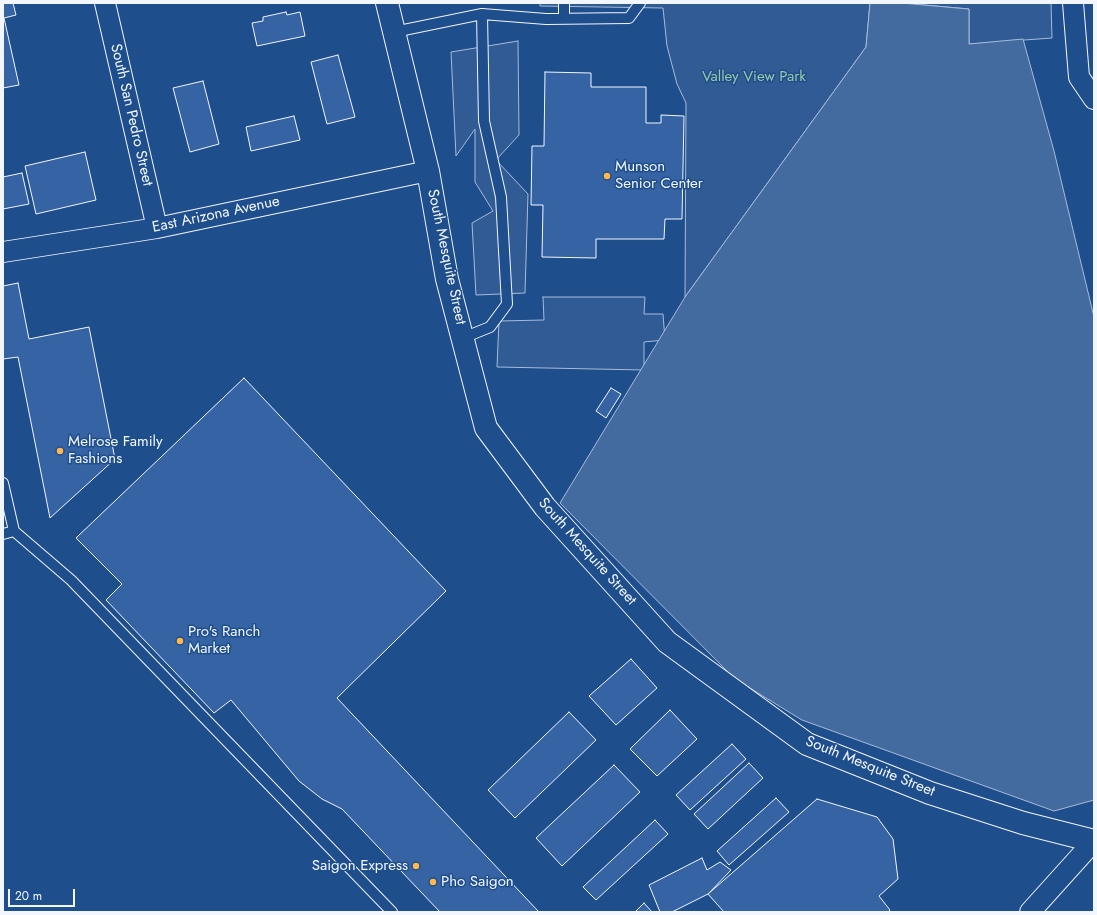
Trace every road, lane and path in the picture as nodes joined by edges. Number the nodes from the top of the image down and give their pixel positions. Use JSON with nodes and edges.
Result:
{"nodes":[{"id":1,"x":105,"y":3,"type":"edge"},
{"id":2,"x":387,"y":3,"type":"edge"},
{"id":3,"x":564,"y":3,"type":"edge"},
{"id":4,"x":640,"y":3,"type":"edge"},
{"id":5,"x":1074,"y":3,"type":"edge"},
{"id":6,"x":482,"y":14,"type":"junction"},
{"id":7,"x":564,"y":19,"type":"junction"},
{"id":8,"x":394,"y":32,"type":"junction"},
{"id":9,"x":1094,"y":99,"type":"edge"},
{"id":10,"x":428,"y":171,"type":"junction"},
{"id":11,"x":157,"y":228,"type":"junction"},
{"id":12,"x":3,"y":252,"type":"edge"},
{"id":13,"x":463,"y":338,"type":"junction"},
{"id":14,"x":3,"y":483,"type":"edge"},
{"id":15,"x":14,"y":531,"type":"junction"},
{"id":16,"x":3,"y":534,"type":"edge"},
{"id":17,"x":1094,"y":841,"type":"edge"},
{"id":18,"x":392,"y":912,"type":"edge"},
{"id":19,"x":1030,"y":912,"type":"edge"}],
"edges":[{"from":1,"to":11,"type":"street","name":"South San Pedro Street"},
{"from":2,"to":8,"type":"street","name":"South Mesquite Street"},
{"from":3,"to":7,"type":"lane"},
{"from":4,"to":7,"type":"lane"},
{"from":5,"to":9,"type":"street"},
{"from":6,"to":7,"type":"lane"},
{"from":6,"to":8,"type":"lane"},
{"from":6,"to":13,"type":"lane"},
{"from":8,"to":10,"type":"street","name":"South Mesquite Street"},
{"from":10,"to":11,"type":"street","name":"East Arizona Avenue"},
{"from":10,"to":13,"type":"street","name":"South Mesquite Street"},
{"from":11,"to":12,"type":"street","name":"East Arizona Avenue"},
{"from":13,"to":17,"type":"street","name":"South Mesquite Street"},
{"from":14,"to":15,"type":"lane"},
{"from":15,"to":16,"type":"lane"},
{"from":15,"to":18,"type":"lane"},
{"from":17,"to":19,"type":"street"}]}
